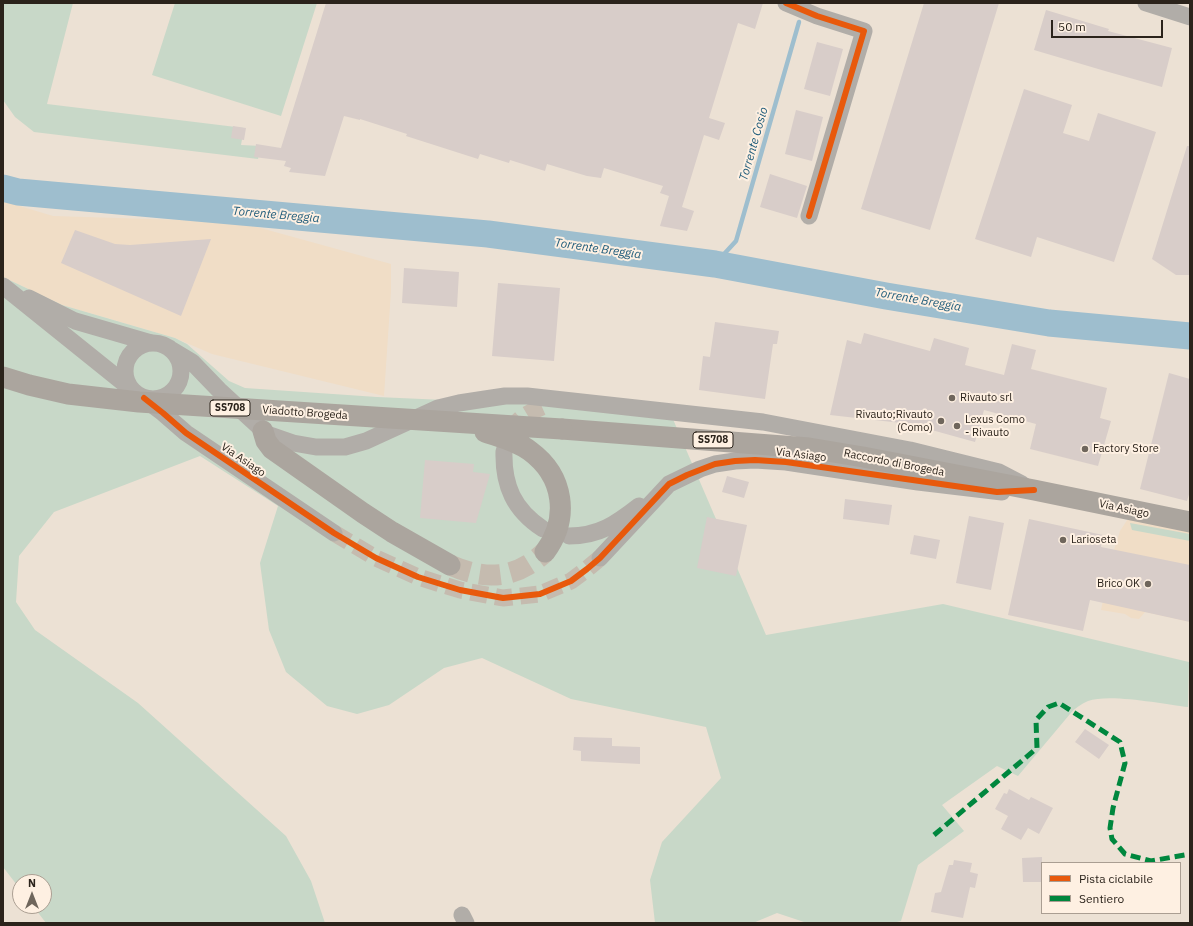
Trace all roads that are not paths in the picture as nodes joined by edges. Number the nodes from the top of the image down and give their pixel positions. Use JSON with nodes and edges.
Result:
{"nodes":[{"id":1,"x":786,"y":3,"type":"edge"},
{"id":2,"x":1146,"y":3,"type":"edge"},
{"id":3,"x":1190,"y":17,"type":"edge"},
{"id":4,"x":809,"y":216,"type":"dead end"},
{"id":5,"x":3,"y":285,"type":"edge"},
{"id":6,"x":150,"y":343,"type":"junction"},
{"id":7,"x":172,"y":350,"type":"junction"},
{"id":8,"x":3,"y":377,"type":"edge"},
{"id":9,"x":130,"y":388,"type":"junction"},
{"id":10,"x":144,"y":398,"type":"junction"},
{"id":11,"x":571,"y":402,"type":"junction"},
{"id":12,"x":542,"y":407,"type":"tunnel mouth"},
{"id":13,"x":460,"y":423,"type":"junction"},
{"id":14,"x":562,"y":429,"type":"joint"},
{"id":15,"x":264,"y":431,"type":"junction"},
{"id":16,"x":504,"y":451,"type":"tunnel mouth"},
{"id":17,"x":669,"y":484,"type":"junction"},
{"id":18,"x":1034,"y":490,"type":"junction"},
{"id":19,"x":1190,"y":522,"type":"edge"},
{"id":20,"x":543,"y":529,"type":"dead end"},
{"id":21,"x":334,"y":533,"type":"tunnel mouth"},
{"id":22,"x":570,"y":536,"type":"dead end"},
{"id":23,"x":545,"y":552,"type":"tunnel mouth"},
{"id":24,"x":600,"y":558,"type":"tunnel mouth"},
{"id":25,"x":450,"y":565,"type":"tunnel mouth"}],
"edges":[{"from":1,"to":4,"type":"street"},
{"from":2,"to":3,"type":"street"},
{"from":5,"to":6,"type":"street","number":"SS708"},
{"from":5,"to":9,"type":"street","number":"SS708"},
{"from":6,"to":7,"type":"street","number":"SS708"},
{"from":6,"to":9,"type":"street"},
{"from":7,"to":10,"type":"street"},
{"from":7,"to":15,"type":"street","name":"Via Asiago","number":"SS708"},
{"from":8,"to":13,"type":"main road","name":"Viadotto Brogeda","number":"SS708","bridge":true},
{"from":9,"to":10,"type":"street","number":"SS708"},
{"from":10,"to":21,"type":"street","name":"Via Asiago","number":"SS708"},
{"from":11,"to":12,"type":"street","number":"SS708"},
{"from":11,"to":15,"type":"street","name":"Via Asiago","number":"SS708"},
{"from":11,"to":18,"type":"street","name":"Via Asiago","number":"SS708"},
{"from":13,"to":14,"type":"main road","name":"Viadotto Brogeda","number":"SS708","bridge":true},
{"from":13,"to":23,"type":"main road","number":"SS708","bridge":true},
{"from":14,"to":18,"type":"main road","name":"Raccordo di Brogeda","number":"SS708"},
{"from":15,"to":25,"type":"main road","number":"SS708"},
{"from":16,"to":20,"type":"street"},
{"from":17,"to":18,"type":"street","name":"Via Asiago","number":"SS708"},
{"from":17,"to":22,"type":"street","number":"SS708"},
{"from":17,"to":24,"type":"street","name":"Via Asiago","number":"SS708"},
{"from":18,"to":19,"type":"main road","name":"Via Asiago"}]}
